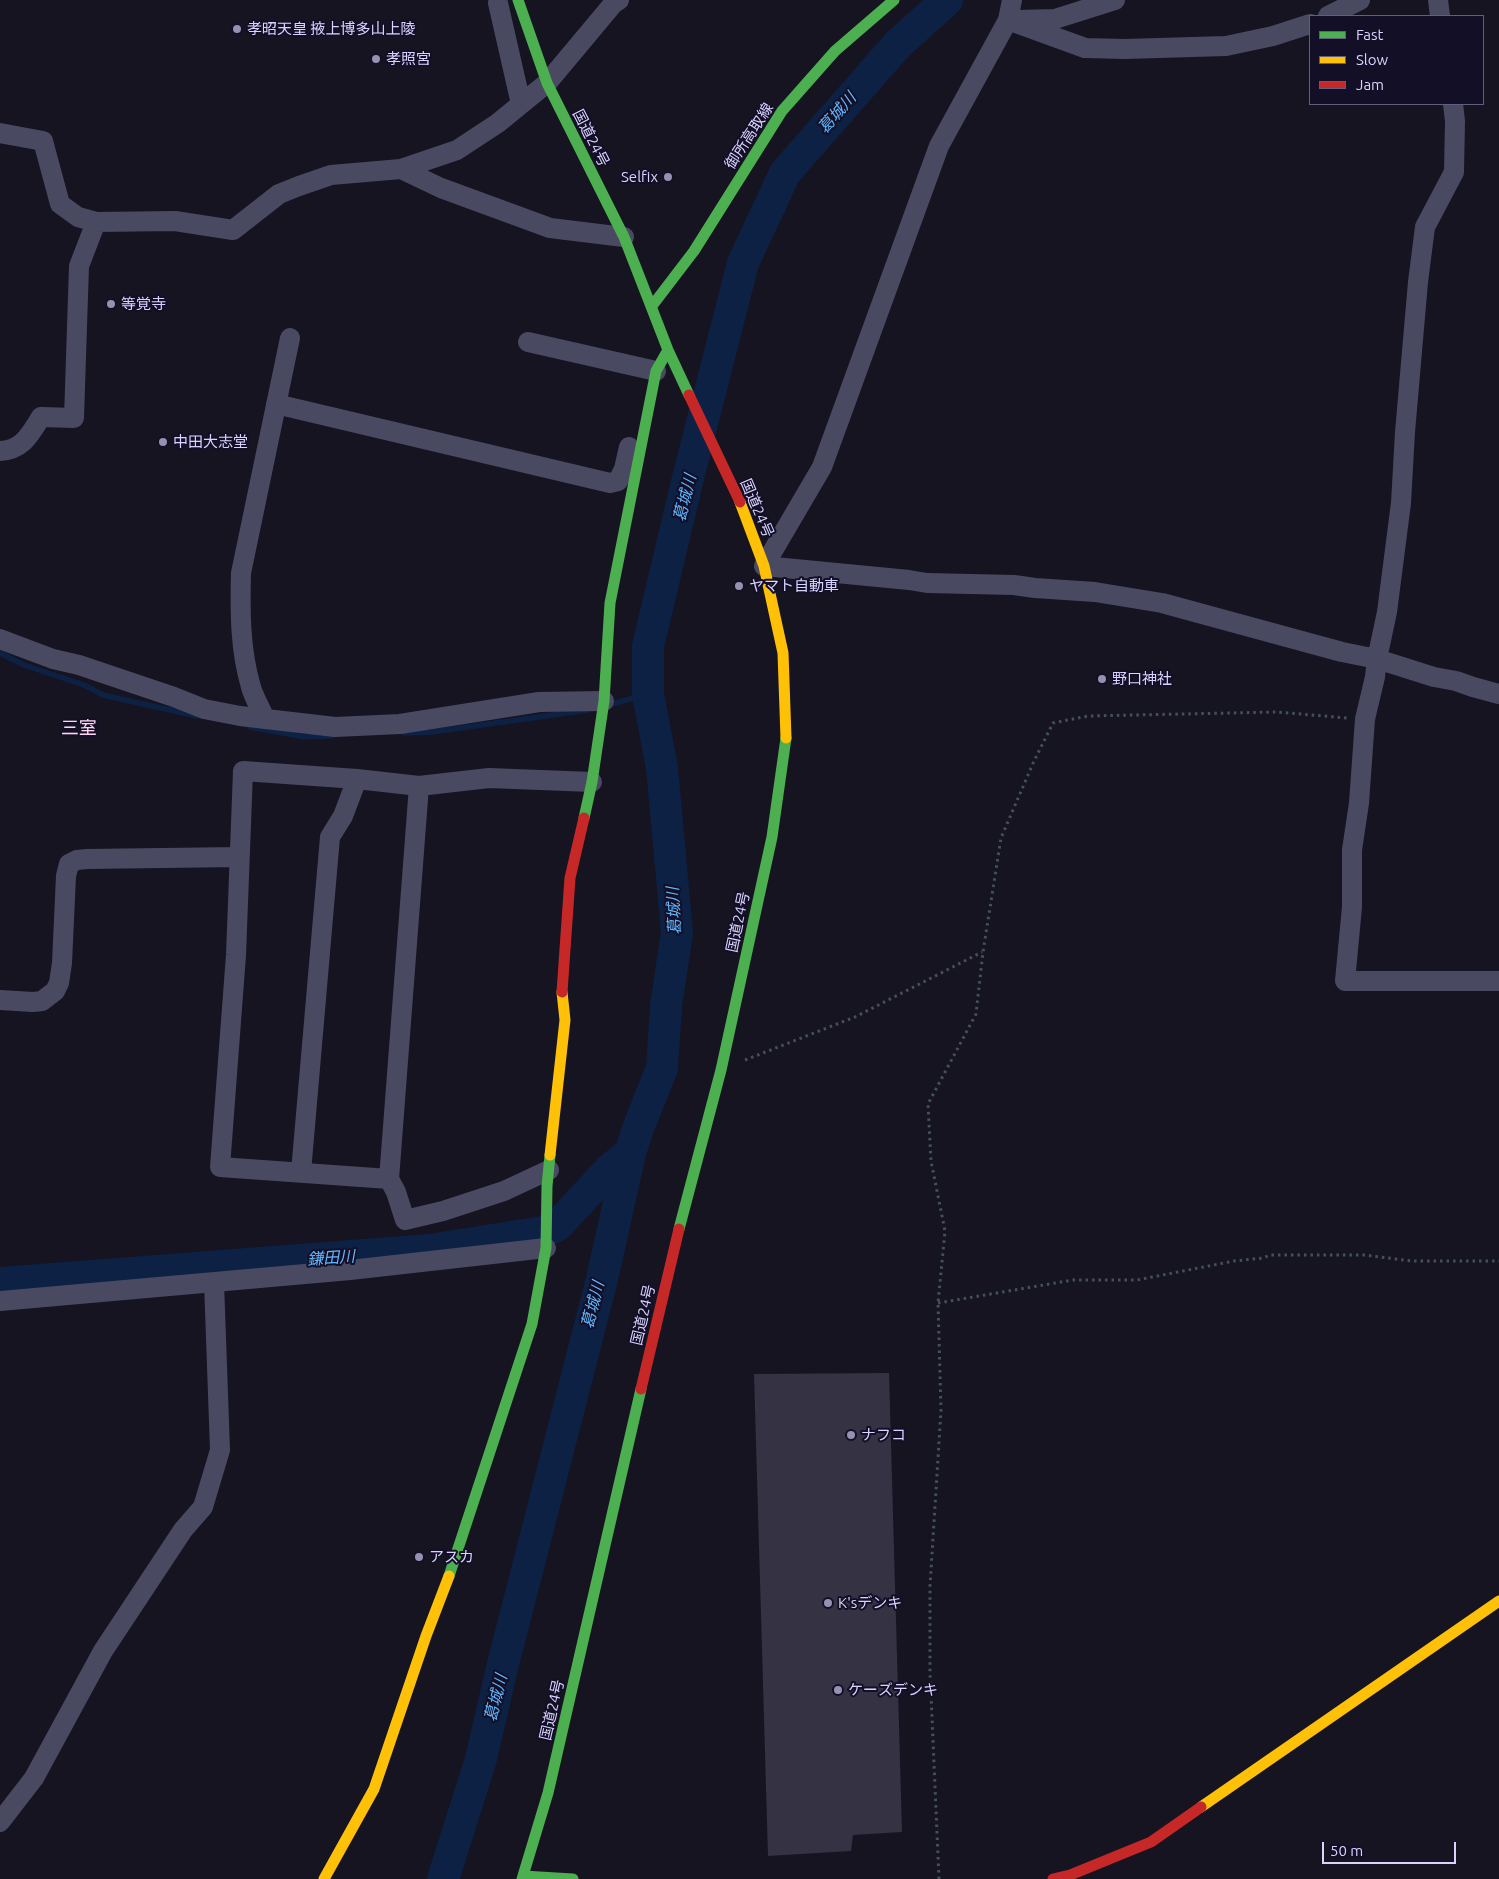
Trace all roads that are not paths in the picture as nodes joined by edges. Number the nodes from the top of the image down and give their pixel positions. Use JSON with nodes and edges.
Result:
{"nodes":[{"id":1,"x":619,"y":0,"type":"edge"},
{"id":2,"x":894,"y":0,"type":"edge"},
{"id":3,"x":1012,"y":0,"type":"edge"},
{"id":4,"x":1115,"y":0,"type":"edge"},
{"id":5,"x":1360,"y":0,"type":"edge"},
{"id":6,"x":1438,"y":0,"type":"edge"},
{"id":7,"x":508,"y":1,"type":"edge"},
{"id":8,"x":1330,"y":15,"type":"edge"},
{"id":9,"x":1440,"y":15,"type":"edge"},
{"id":10,"x":1008,"y":20,"type":"junction"},
{"id":11,"x":1309,"y":24,"type":"edge"},
{"id":12,"x":547,"y":83,"type":"junction"},
{"id":13,"x":521,"y":104,"type":"junction"},
{"id":14,"x":1453,"y":105,"type":"edge"},
{"id":15,"x":0,"y":133,"type":"edge"},
{"id":16,"x":401,"y":169,"type":"junction"},
{"id":17,"x":96,"y":222,"type":"junction"},
{"id":18,"x":624,"y":237,"type":"junction"},
{"id":19,"x":652,"y":306,"type":"junction"},
{"id":20,"x":290,"y":338,"type":"dead end"},
{"id":21,"x":528,"y":342,"type":"dead end"},
{"id":22,"x":668,"y":350,"type":"junction"},
{"id":23,"x":656,"y":376,"type":"junction"},
{"id":24,"x":276,"y":404,"type":"junction"},
{"id":25,"x":0,"y":451,"type":"edge"},
{"id":26,"x":764,"y":566,"type":"junction"},
{"id":27,"x":0,"y":639,"type":"edge"},
{"id":28,"x":1377,"y":659,"type":"junction"},
{"id":29,"x":1499,"y":694,"type":"edge"},
{"id":30,"x":604,"y":701,"type":"junction"},
{"id":31,"x":265,"y":719,"type":"junction"},
{"id":32,"x":357,"y":779,"type":"junction"},
{"id":33,"x":592,"y":782,"type":"junction"},
{"id":34,"x":419,"y":786,"type":"junction"},
{"id":35,"x":240,"y":857,"type":"junction"},
{"id":36,"x":1499,"y":982,"type":"edge"},
{"id":37,"x":0,"y":1000,"type":"edge"},
{"id":38,"x":301,"y":1172,"type":"junction"},
{"id":39,"x":548,"y":1178,"type":"junction"},
{"id":40,"x":389,"y":1179,"type":"junction"},
{"id":41,"x":546,"y":1248,"type":"junction"},
{"id":42,"x":214,"y":1282,"type":"junction"},
{"id":43,"x":0,"y":1301,"type":"edge"},
{"id":44,"x":1499,"y":1601,"type":"edge"},
{"id":45,"x":0,"y":1822,"type":"edge"},
{"id":46,"x":522,"y":1877,"type":"edge"},
{"id":47,"x":324,"y":1879,"type":"edge"},
{"id":48,"x":573,"y":1879,"type":"edge"},
{"id":49,"x":1053,"y":1879,"type":"edge"}],
"edges":[{"from":1,"to":12,"type":"street"},
{"from":2,"to":19,"type":"main road","name":"御所高取線"},
{"from":3,"to":10,"type":"street"},
{"from":4,"to":10,"type":"street"},
{"from":5,"to":8,"type":"street"},
{"from":6,"to":9,"type":"street"},
{"from":7,"to":12,"type":"main road","name":"国道24号"},
{"from":7,"to":13,"type":"street"},
{"from":10,"to":11,"type":"street"},
{"from":10,"to":26,"type":"street"},
{"from":12,"to":13,"type":"street"},
{"from":12,"to":18,"type":"main road","name":"国道24号"},
{"from":13,"to":16,"type":"street"},
{"from":14,"to":28,"type":"street"},
{"from":15,"to":17,"type":"street"},
{"from":16,"to":17,"type":"street"},
{"from":16,"to":18,"type":"street"},
{"from":17,"to":25,"type":"street"},
{"from":18,"to":19,"type":"main road","name":"国道24号"},
{"from":19,"to":22,"type":"main road","name":"国道24号"},
{"from":20,"to":24,"type":"street"},
{"from":21,"to":23,"type":"street"},
{"from":22,"to":23,"type":"main road"},
{"from":22,"to":26,"type":"main road","name":"国道24号"},
{"from":23,"to":24,"type":"street"},
{"from":23,"to":30,"type":"main road"},
{"from":24,"to":31,"type":"street"},
{"from":26,"to":28,"type":"street"},
{"from":26,"to":46,"type":"main road","name":"国道24号"},
{"from":27,"to":31,"type":"street"},
{"from":28,"to":29,"type":"street"},
{"from":28,"to":36,"type":"street"},
{"from":30,"to":31,"type":"street"},
{"from":30,"to":33,"type":"main road"},
{"from":32,"to":34,"type":"street"},
{"from":32,"to":35,"type":"street"},
{"from":32,"to":38,"type":"street"},
{"from":33,"to":34,"type":"street"},
{"from":33,"to":39,"type":"main road"},
{"from":34,"to":40,"type":"street"},
{"from":35,"to":37,"type":"street"},
{"from":35,"to":38,"type":"street"},
{"from":38,"to":40,"type":"street"},
{"from":39,"to":40,"type":"street"},
{"from":39,"to":41,"type":"main road"},
{"from":41,"to":42,"type":"street"},
{"from":41,"to":47,"type":"main road"},
{"from":42,"to":43,"type":"street"},
{"from":42,"to":45,"type":"street"},
{"from":44,"to":49,"type":"main road"},
{"from":46,"to":48,"type":"main road"}]}
